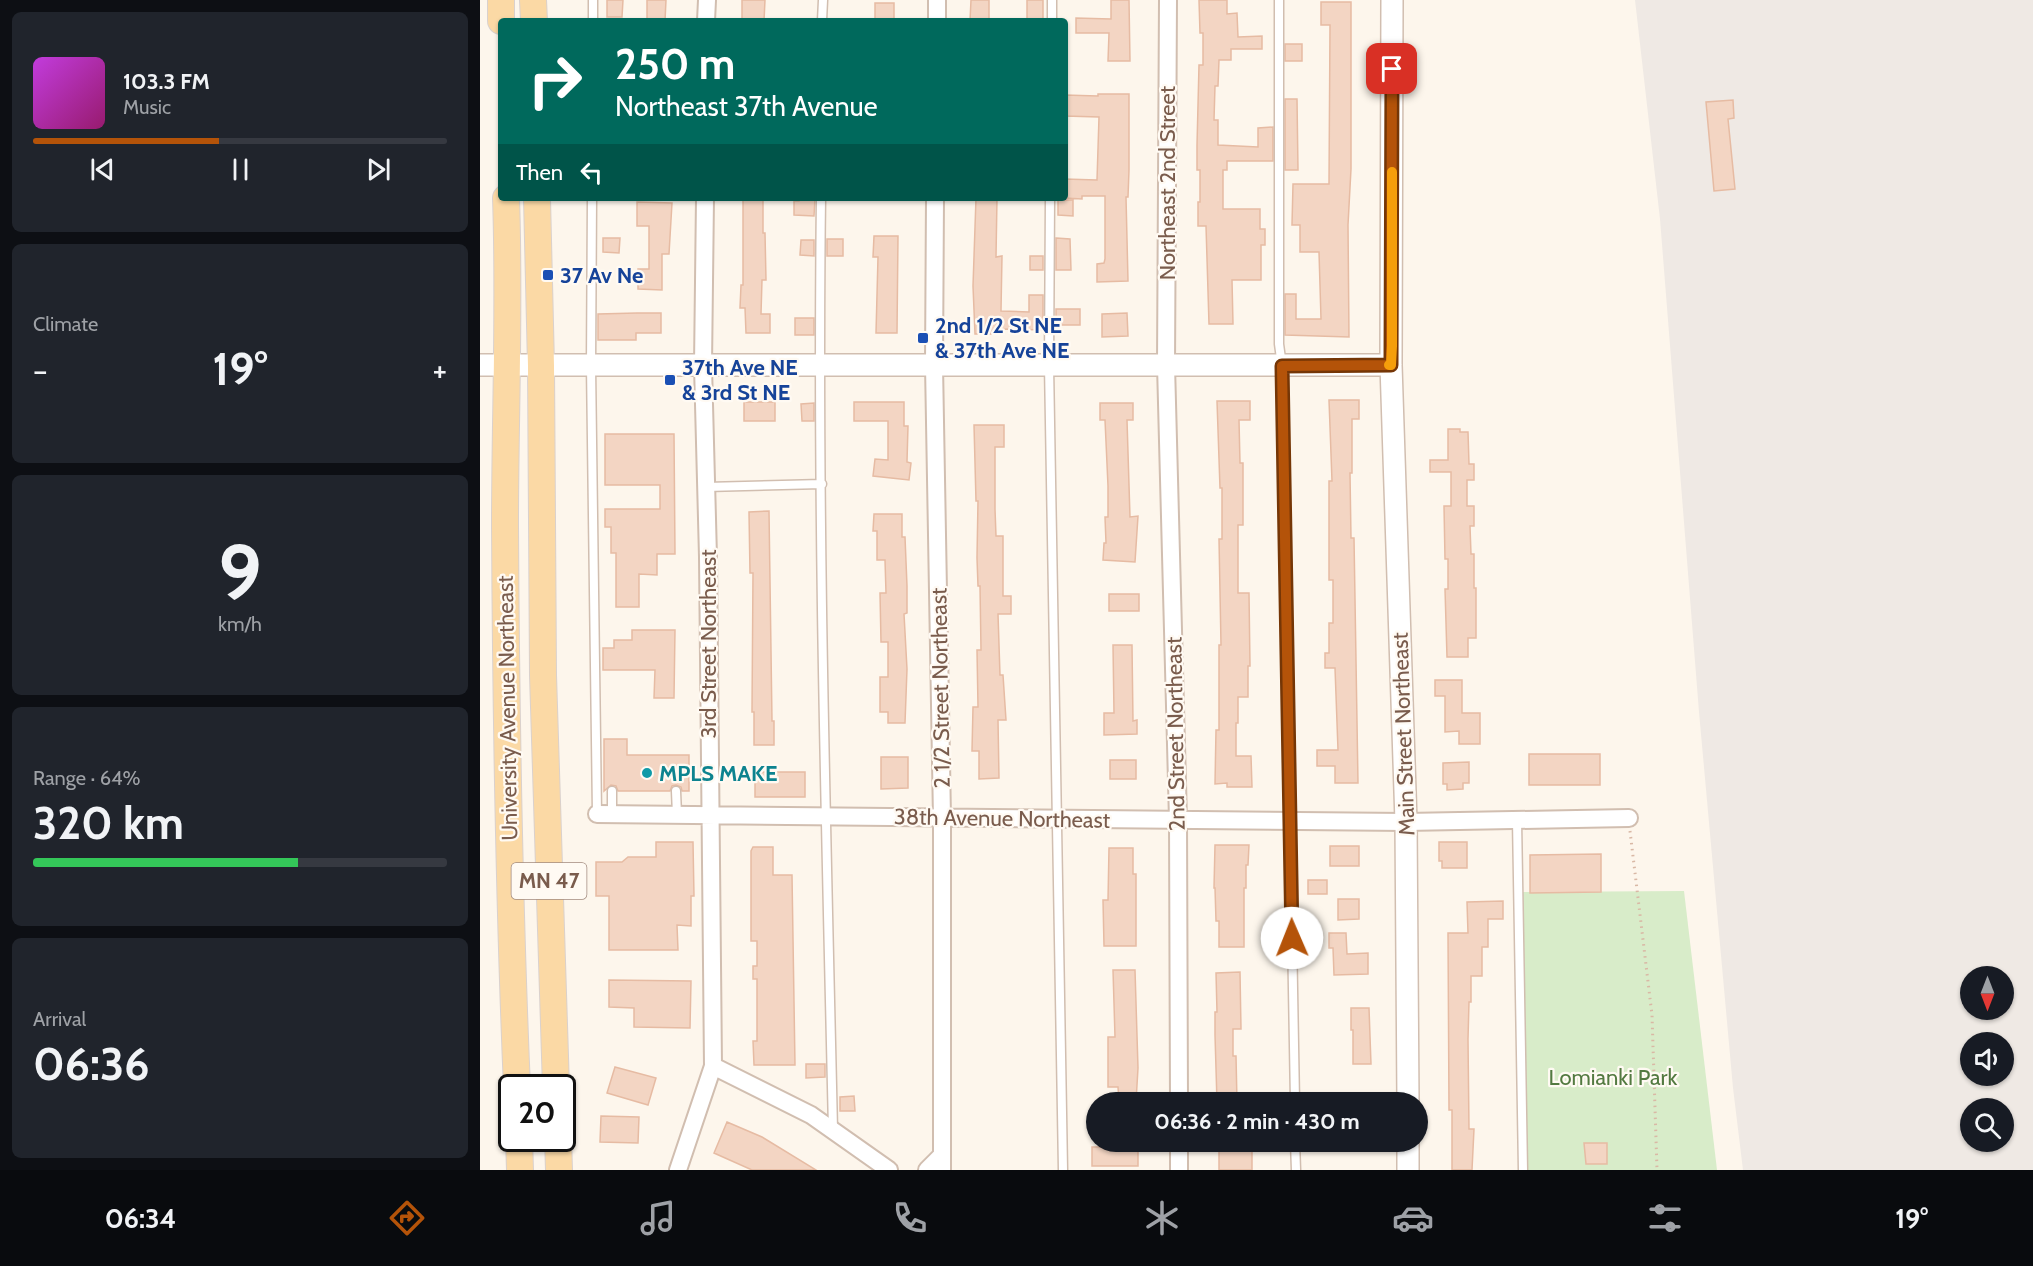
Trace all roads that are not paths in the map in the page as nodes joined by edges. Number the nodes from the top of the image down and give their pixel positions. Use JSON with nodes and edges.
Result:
{"nodes":[{"id":1,"x":501,"y":0,"type":"edge"},
{"id":2,"x":533,"y":0,"type":"edge"},
{"id":3,"x":593,"y":0,"type":"edge"},
{"id":4,"x":707,"y":0,"type":"edge"},
{"id":5,"x":823,"y":0,"type":"edge"},
{"id":6,"x":937,"y":0,"type":"edge"},
{"id":7,"x":1052,"y":0,"type":"edge"},
{"id":8,"x":1168,"y":0,"type":"edge"},
{"id":9,"x":1280,"y":0,"type":"edge"},
{"id":10,"x":1392,"y":0,"type":"edge"},
{"id":11,"x":501,"y":18,"type":"edge"},
{"id":12,"x":534,"y":18,"type":"edge"},
{"id":13,"x":593,"y":18,"type":"edge"},
{"id":14,"x":706,"y":18,"type":"edge"},
{"id":15,"x":822,"y":18,"type":"edge"},
{"id":16,"x":937,"y":18,"type":"edge"},
{"id":17,"x":1052,"y":18,"type":"edge"},
{"id":18,"x":506,"y":201,"type":"edge"},
{"id":19,"x":537,"y":201,"type":"edge"},
{"id":20,"x":592,"y":201,"type":"edge"},
{"id":21,"x":705,"y":201,"type":"edge"},
{"id":22,"x":820,"y":201,"type":"edge"},
{"id":23,"x":935,"y":201,"type":"edge"},
{"id":24,"x":1050,"y":201,"type":"edge"},
{"id":25,"x":480,"y":365,"type":"edge"},
{"id":26,"x":507,"y":365,"type":"junction"},
{"id":27,"x":819,"y":365,"type":"junction"},
{"id":28,"x":934,"y":365,"type":"junction"},
{"id":29,"x":1050,"y":365,"type":"junction"},
{"id":30,"x":1166,"y":365,"type":"junction"},
{"id":31,"x":1391,"y":365,"type":"junction"},
{"id":32,"x":541,"y":366,"type":"junction"},
{"id":33,"x":591,"y":366,"type":"junction"},
{"id":34,"x":703,"y":366,"type":"junction"},
{"id":35,"x":1282,"y":366,"type":"junction"},
{"id":36,"x":822,"y":484,"type":"junction"},
{"id":37,"x":706,"y":487,"type":"junction"},
{"id":38,"x":612,"y":791,"type":"dead end"},
{"id":39,"x":676,"y":791,"type":"dead end"},
{"id":40,"x":605,"y":814,"type":"junction"},
{"id":41,"x":677,"y":815,"type":"junction"},
{"id":42,"x":709,"y":815,"type":"junction"},
{"id":43,"x":826,"y":816,"type":"junction"},
{"id":44,"x":942,"y":818,"type":"junction"},
{"id":45,"x":1629,"y":818,"type":"road end"},
{"id":46,"x":1056,"y":819,"type":"junction"},
{"id":47,"x":1178,"y":820,"type":"junction"},
{"id":48,"x":1290,"y":820,"type":"junction"},
{"id":49,"x":1517,"y":820,"type":"junction"},
{"id":50,"x":1406,"y":822,"type":"junction"},
{"id":51,"x":713,"y":1066,"type":"junction"},
{"id":52,"x":516,"y":1074,"type":"edge"},
{"id":53,"x":556,"y":1074,"type":"edge"},
{"id":54,"x":1179,"y":1092,"type":"edge"},
{"id":55,"x":1295,"y":1092,"type":"edge"},
{"id":56,"x":1408,"y":1092,"type":"edge"},
{"id":57,"x":834,"y":1131,"type":"junction"},
{"id":58,"x":519,"y":1152,"type":"edge"},
{"id":59,"x":558,"y":1152,"type":"edge"},
{"id":60,"x":1179,"y":1152,"type":"edge"},
{"id":61,"x":1295,"y":1152,"type":"edge"},
{"id":62,"x":1408,"y":1152,"type":"edge"},
{"id":63,"x":942,"y":1162,"type":"edge"},
{"id":64,"x":520,"y":1170,"type":"edge"},
{"id":65,"x":559,"y":1170,"type":"edge"},
{"id":66,"x":678,"y":1170,"type":"edge"},
{"id":67,"x":889,"y":1170,"type":"edge"},
{"id":68,"x":927,"y":1170,"type":"edge"},
{"id":69,"x":1063,"y":1170,"type":"edge"},
{"id":70,"x":1179,"y":1170,"type":"edge"},
{"id":71,"x":1296,"y":1170,"type":"edge"},
{"id":72,"x":1408,"y":1170,"type":"edge"},
{"id":73,"x":1523,"y":1170,"type":"edge"}],
"edges":[{"from":1,"to":11,"type":"main road"},
{"from":2,"to":12,"type":"main road"},
{"from":3,"to":13,"type":"lane"},
{"from":4,"to":14,"type":"street"},
{"from":5,"to":15,"type":"lane"},
{"from":6,"to":16,"type":"street"},
{"from":7,"to":17,"type":"lane"},
{"from":8,"to":30,"type":"street","name":"Northeast 2nd Street"},
{"from":9,"to":35,"type":"lane"},
{"from":10,"to":31,"type":"street","name":"Main Street Northeast"},
{"from":18,"to":26,"type":"main road","number":"MN 47"},
{"from":19,"to":32,"type":"main road","number":"MN 47"},
{"from":20,"to":33,"type":"lane"},
{"from":21,"to":34,"type":"street","name":"3rd Street Northeast"},
{"from":22,"to":27,"type":"lane"},
{"from":23,"to":28,"type":"street","name":"2 1/2 Street Northeast"},
{"from":24,"to":29,"type":"lane"},
{"from":25,"to":26,"type":"street"},
{"from":26,"to":32,"type":"street"},
{"from":26,"to":52,"type":"main road","name":"University Avenue Northeast","number":"MN 47"},
{"from":27,"to":28,"type":"street"},
{"from":27,"to":34,"type":"street"},
{"from":27,"to":36,"type":"lane"},
{"from":28,"to":29,"type":"street"},
{"from":28,"to":44,"type":"street","name":"2 1/2 Street Northeast"},
{"from":29,"to":30,"type":"street"},
{"from":29,"to":46,"type":"lane"},
{"from":30,"to":35,"type":"street"},
{"from":30,"to":47,"type":"street","name":"2nd Street Northeast"},
{"from":31,"to":35,"type":"street"},
{"from":31,"to":50,"type":"street","name":"Main Street Northeast"},
{"from":32,"to":33,"type":"street"},
{"from":32,"to":53,"type":"main road","name":"University Avenue Northeast","number":"MN 47"},
{"from":33,"to":34,"type":"street"},
{"from":33,"to":40,"type":"lane"},
{"from":34,"to":37,"type":"street","name":"3rd Street Northeast"},
{"from":35,"to":48,"type":"lane"},
{"from":36,"to":37,"type":"lane"},
{"from":36,"to":43,"type":"lane"},
{"from":37,"to":42,"type":"street","name":"3rd Street Northeast"},
{"from":38,"to":40,"type":"lane"},
{"from":39,"to":41,"type":"lane"},
{"from":40,"to":41,"type":"street","name":"38th Avenue Northeast"},
{"from":41,"to":42,"type":"street","name":"38th Avenue Northeast"},
{"from":42,"to":43,"type":"street","name":"38th Avenue Northeast"},
{"from":42,"to":51,"type":"street","name":"3rd Street Northeast"},
{"from":43,"to":44,"type":"street","name":"38th Avenue Northeast"},
{"from":43,"to":57,"type":"lane"},
{"from":44,"to":46,"type":"street","name":"38th Avenue Northeast"},
{"from":44,"to":63,"type":"street","name":"2 1/2 Street Northeast"},
{"from":45,"to":49,"type":"street","name":"38th Avenue Northeast"},
{"from":46,"to":47,"type":"street","name":"38th Avenue Northeast"},
{"from":46,"to":69,"type":"lane"},
{"from":47,"to":48,"type":"street","name":"38th Avenue Northeast"},
{"from":47,"to":54,"type":"street","name":"2nd Street Northeast"},
{"from":48,"to":50,"type":"street","name":"38th Avenue Northeast"},
{"from":48,"to":55,"type":"lane"},
{"from":49,"to":50,"type":"street","name":"38th Avenue Northeast"},
{"from":49,"to":73,"type":"lane"},
{"from":50,"to":56,"type":"street","name":"Main Street Northeast"},
{"from":51,"to":57,"type":"street"},
{"from":51,"to":66,"type":"street","name":"3rd Street Northeast"},
{"from":57,"to":67,"type":"street"},
{"from":58,"to":64,"type":"main road"},
{"from":59,"to":65,"type":"main road"},
{"from":60,"to":70,"type":"street"},
{"from":61,"to":71,"type":"lane"},
{"from":62,"to":72,"type":"street"},
{"from":63,"to":68,"type":"street","name":"2 1/2 Street Northeast"}]}
